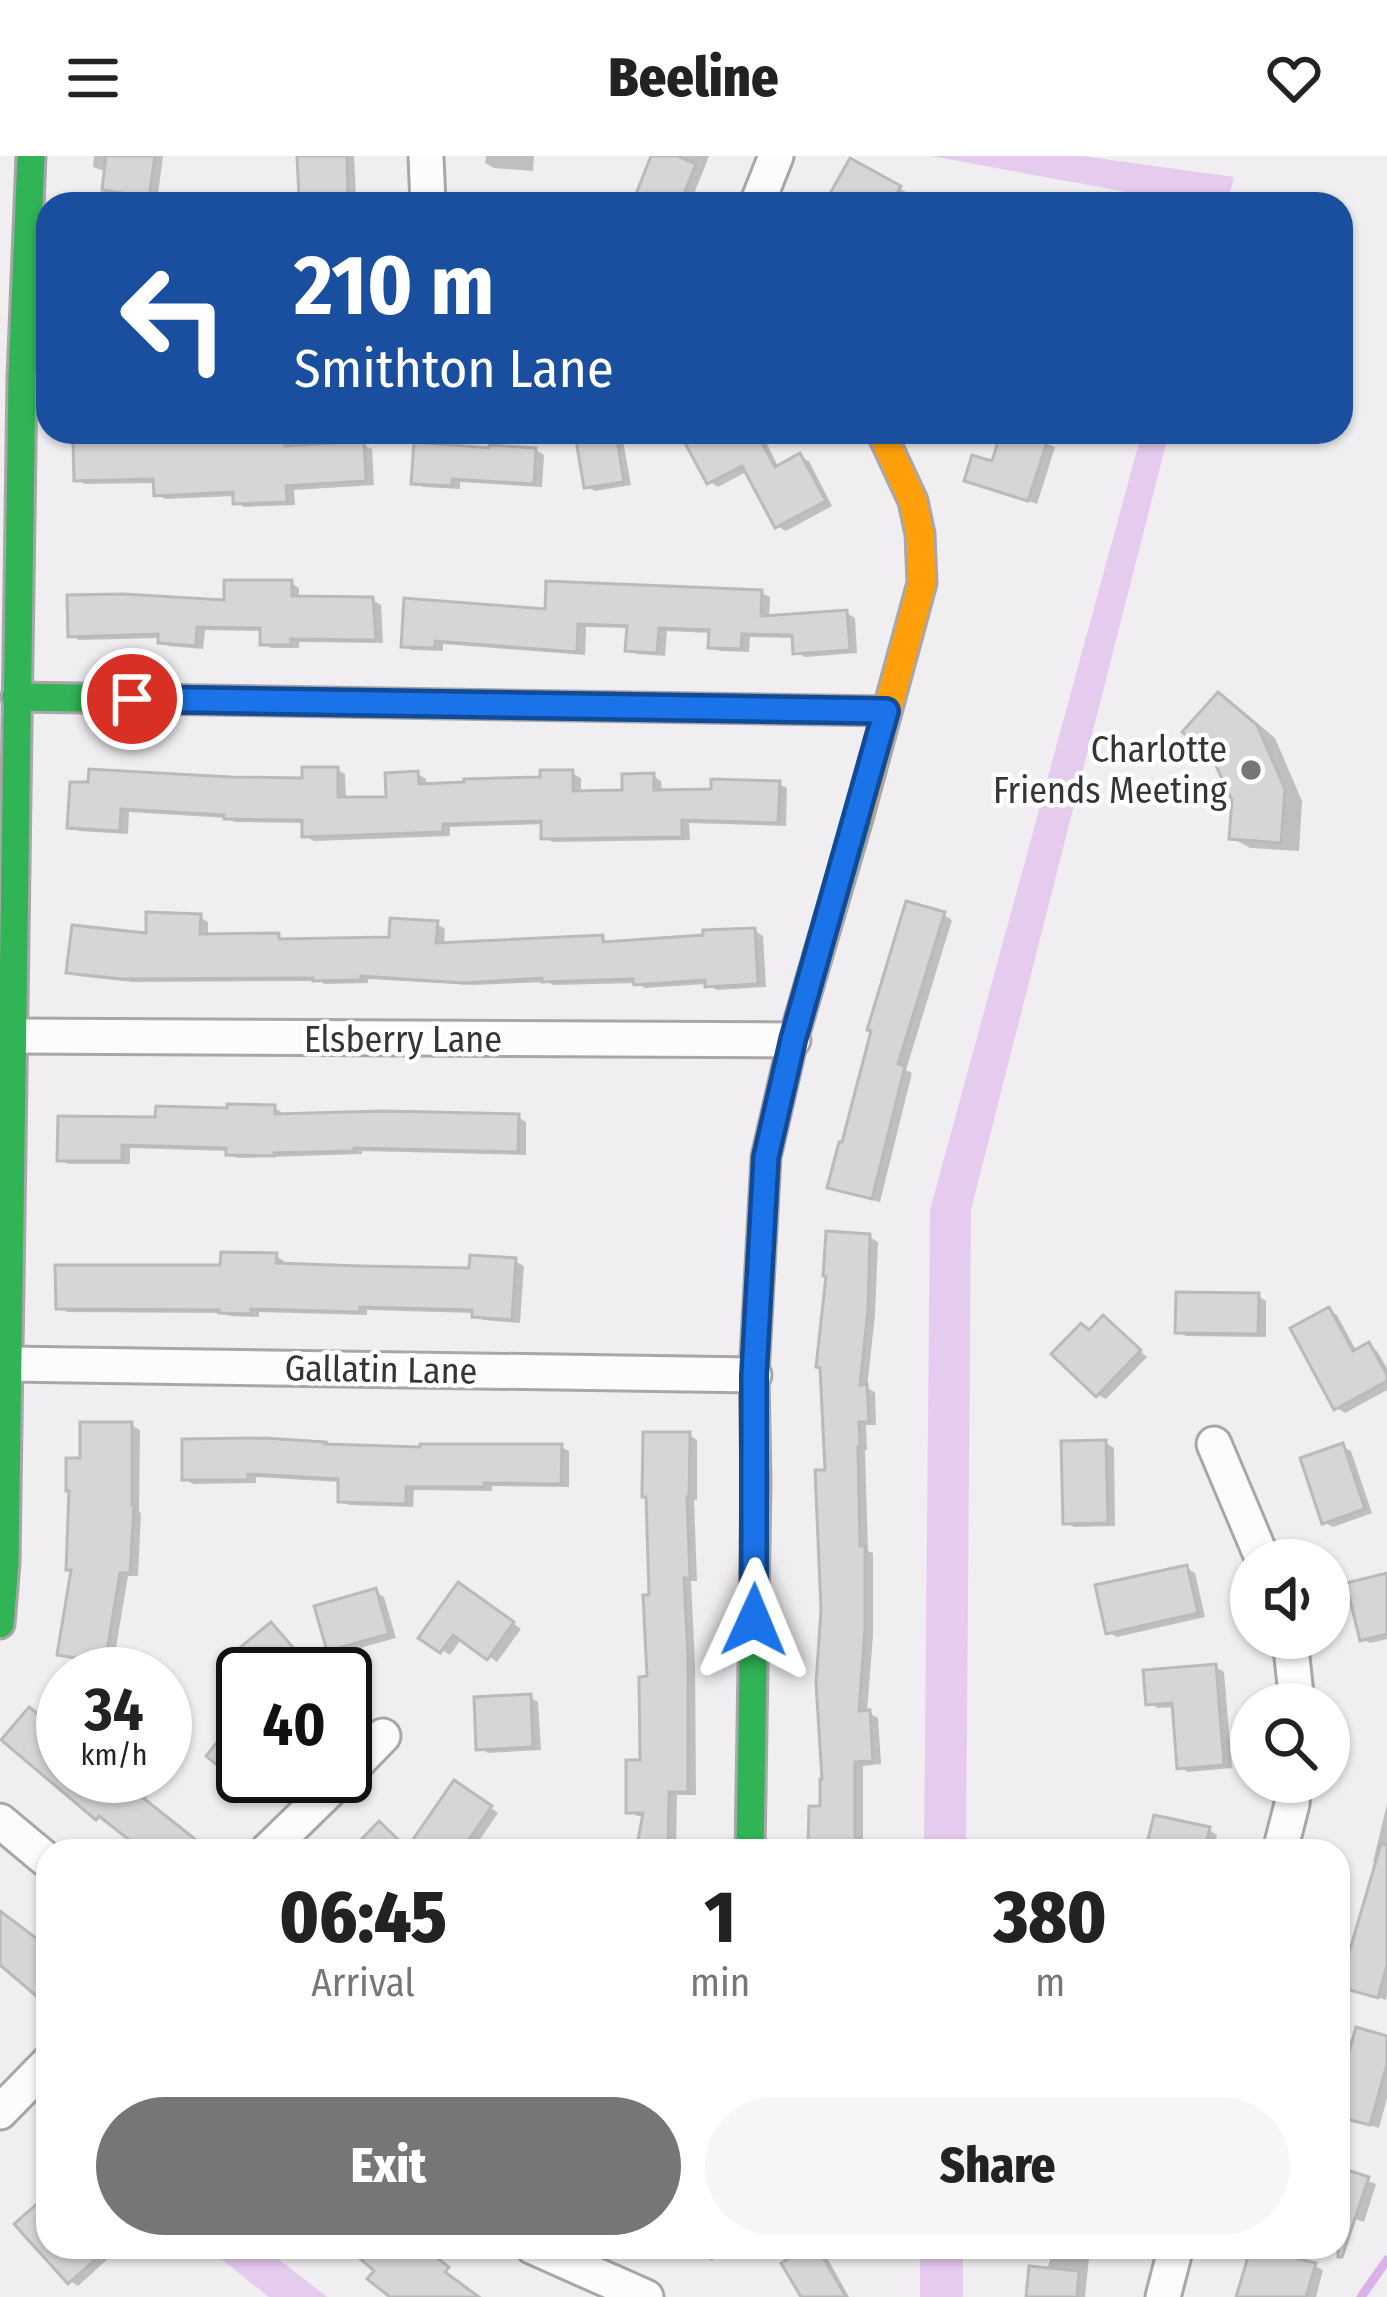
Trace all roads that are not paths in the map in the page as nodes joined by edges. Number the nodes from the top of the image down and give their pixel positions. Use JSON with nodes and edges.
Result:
{"nodes":[{"id":1,"x":31,"y":156,"type":"edge"},
{"id":2,"x":426,"y":156,"type":"edge"},
{"id":3,"x":776,"y":156,"type":"edge"},
{"id":4,"x":428,"y":192,"type":"edge"},
{"id":5,"x":762,"y":192,"type":"edge"},
{"id":6,"x":35,"y":378,"type":"edge"},
{"id":7,"x":887,"y":444,"type":"edge"},
{"id":8,"x":16,"y":697,"type":"junction"},
{"id":9,"x":886,"y":711,"type":"junction"},
{"id":10,"x":12,"y":1036,"type":"junction"},
{"id":11,"x":793,"y":1040,"type":"junction"},
{"id":12,"x":8,"y":1364,"type":"junction"},
{"id":13,"x":754,"y":1375,"type":"junction"},
{"id":14,"x":1214,"y":1444,"type":"dead end"},
{"id":15,"x":1254,"y":1539,"type":"edge"},
{"id":16,"x":0,"y":1624,"type":"edge"},
{"id":17,"x":383,"y":1736,"type":"dead end"},
{"id":18,"x":372,"y":1747,"type":"edge"},
{"id":19,"x":316,"y":1803,"type":"edge"},
{"id":20,"x":1292,"y":1803,"type":"edge"},
{"id":21,"x":0,"y":1821,"type":"edge"},
{"id":22,"x":279,"y":1839,"type":"edge"},
{"id":23,"x":750,"y":1839,"type":"edge"},
{"id":24,"x":1283,"y":1839,"type":"edge"},
{"id":25,"x":36,"y":1851,"type":"edge"},
{"id":26,"x":36,"y":2075,"type":"edge"},
{"id":27,"x":0,"y":2112,"type":"edge"},
{"id":28,"x":568,"y":2259,"type":"edge"},
{"id":29,"x":1173,"y":2259,"type":"edge"},
{"id":30,"x":646,"y":2297,"type":"edge"},
{"id":31,"x":1163,"y":2297,"type":"edge"}],
"edges":[{"from":1,"to":6,"type":"street"},
{"from":2,"to":4,"type":"street"},
{"from":3,"to":5,"type":"street"},
{"from":6,"to":8,"type":"street"},
{"from":7,"to":9,"type":"street"},
{"from":8,"to":9,"type":"street"},
{"from":8,"to":10,"type":"street"},
{"from":9,"to":11,"type":"street"},
{"from":10,"to":11,"type":"street","name":"Elsberry Lane"},
{"from":10,"to":12,"type":"street"},
{"from":11,"to":13,"type":"street"},
{"from":12,"to":13,"type":"street","name":"Gallatin Lane"},
{"from":12,"to":16,"type":"street"},
{"from":13,"to":23,"type":"street"},
{"from":14,"to":15,"type":"street"},
{"from":17,"to":18,"type":"street"},
{"from":19,"to":22,"type":"street"},
{"from":20,"to":24,"type":"street"},
{"from":21,"to":25,"type":"street"},
{"from":26,"to":27,"type":"street"},
{"from":28,"to":30,"type":"street"},
{"from":29,"to":31,"type":"street"}]}
